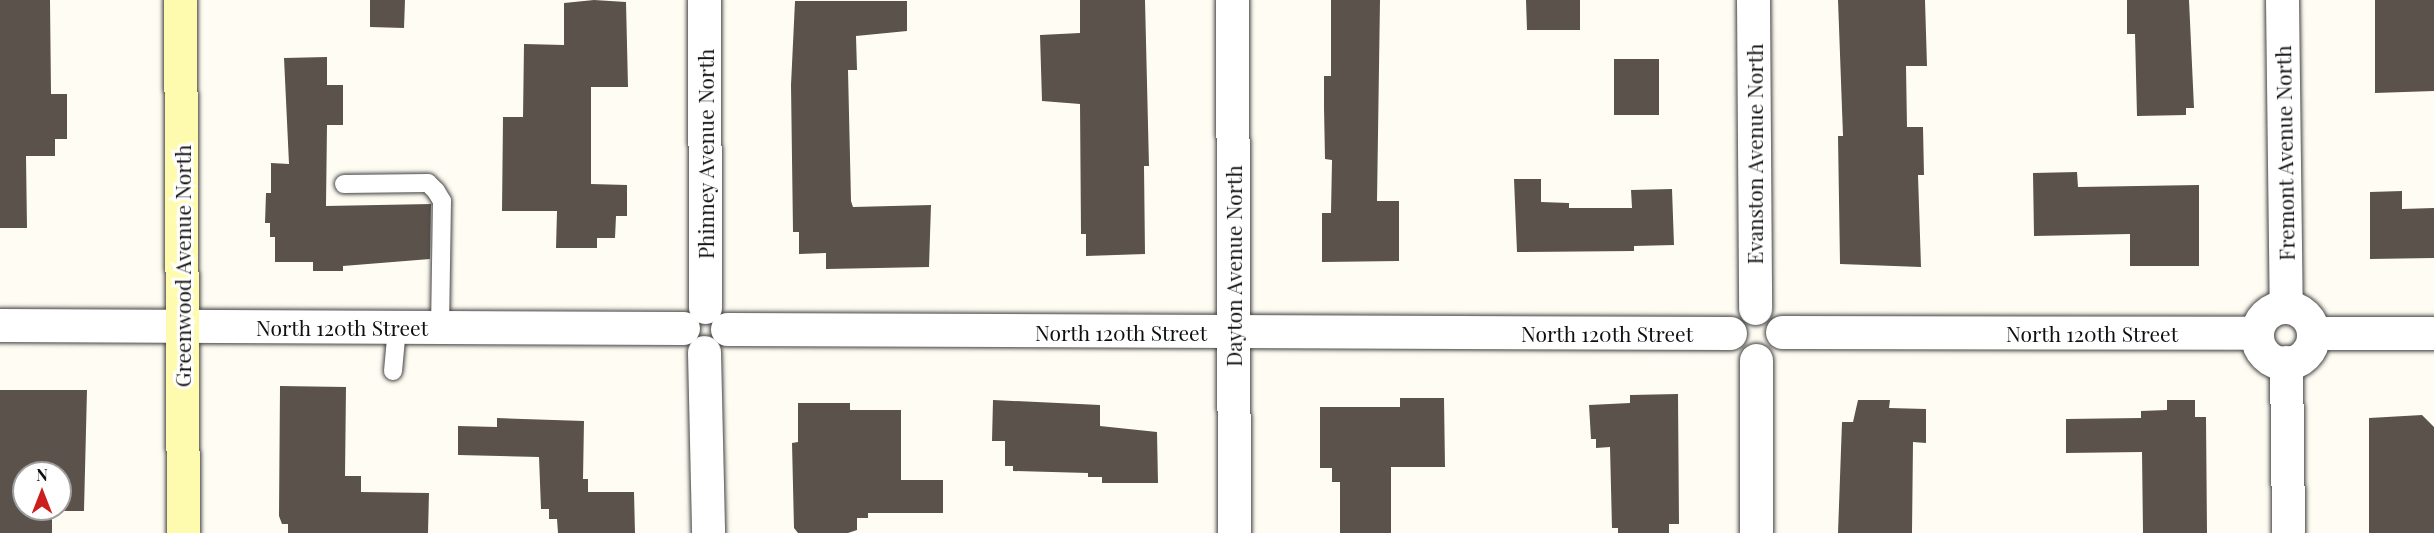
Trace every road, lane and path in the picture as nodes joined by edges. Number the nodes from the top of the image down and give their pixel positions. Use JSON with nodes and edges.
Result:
{"nodes":[{"id":1,"x":180,"y":0,"type":"edge"},
{"id":2,"x":704,"y":0,"type":"edge"},
{"id":3,"x":1232,"y":0,"type":"edge"},
{"id":4,"x":1753,"y":0,"type":"edge"},
{"id":5,"x":2282,"y":0,"type":"edge"},
{"id":6,"x":344,"y":184,"type":"dead end"},
{"id":7,"x":2286,"y":307,"type":"junction"},
{"id":8,"x":1755,"y":308,"type":"junction"},
{"id":9,"x":705,"y":321,"type":"junction"},
{"id":10,"x":0,"y":325,"type":"edge"},
{"id":11,"x":181,"y":326,"type":"junction"},
{"id":12,"x":397,"y":327,"type":"junction"},
{"id":13,"x":440,"y":327,"type":"junction"},
{"id":14,"x":1782,"y":332,"type":"junction"},
{"id":15,"x":1234,"y":333,"type":"junction"},
{"id":16,"x":1730,"y":333,"type":"junction"},
{"id":17,"x":2257,"y":333,"type":"junction"},
{"id":18,"x":2313,"y":333,"type":"junction"},
{"id":19,"x":2434,"y":333,"type":"edge"},
{"id":20,"x":1756,"y":360,"type":"junction"},
{"id":21,"x":2286,"y":362,"type":"junction"},
{"id":22,"x":393,"y":371,"type":"dead end"},
{"id":23,"x":183,"y":533,"type":"edge"},
{"id":24,"x":708,"y":533,"type":"edge"},
{"id":25,"x":1234,"y":533,"type":"edge"},
{"id":26,"x":1756,"y":533,"type":"edge"},
{"id":27,"x":2288,"y":533,"type":"edge"}],
"edges":[{"from":1,"to":11,"type":"main road","name":"Greenwood Avenue North"},
{"from":2,"to":9,"type":"street","name":"Phinney Avenue North"},
{"from":3,"to":15,"type":"street","name":"Dayton Avenue North"},
{"from":4,"to":8,"type":"street","name":"Evanston Avenue North"},
{"from":5,"to":7,"type":"street","name":"Fremont Avenue North"},
{"from":6,"to":13,"type":"lane"},
{"from":7,"to":17,"type":"street"},
{"from":7,"to":18,"type":"street"},
{"from":8,"to":14,"type":"street"},
{"from":8,"to":16,"type":"street"},
{"from":9,"to":13,"type":"street","name":"North 120th Street"},
{"from":9,"to":15,"type":"street","name":"North 120th Street"},
{"from":9,"to":24,"type":"street"},
{"from":10,"to":11,"type":"street","name":"North 120th Street"},
{"from":11,"to":12,"type":"street","name":"North 120th Street"},
{"from":11,"to":23,"type":"main road","name":"Greenwood Avenue North"},
{"from":12,"to":13,"type":"street","name":"North 120th Street"},
{"from":12,"to":22,"type":"lane"},
{"from":14,"to":17,"type":"street","name":"North 120th Street"},
{"from":14,"to":20,"type":"street"},
{"from":15,"to":16,"type":"street","name":"North 120th Street"},
{"from":15,"to":25,"type":"street","name":"Dayton Avenue North"},
{"from":16,"to":20,"type":"street"},
{"from":17,"to":21,"type":"street"},
{"from":18,"to":19,"type":"street"},
{"from":18,"to":21,"type":"street"},
{"from":20,"to":26,"type":"street"},
{"from":21,"to":27,"type":"street"}]}
